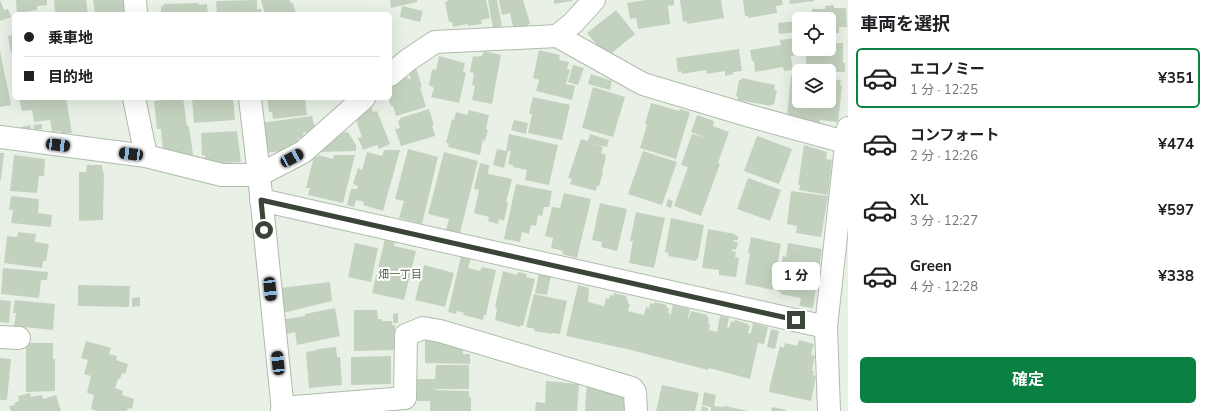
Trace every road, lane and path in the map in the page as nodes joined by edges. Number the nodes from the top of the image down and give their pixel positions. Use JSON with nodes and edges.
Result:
{"nodes":[{"id":1,"x":135,"y":0,"type":"edge"},
{"id":2,"x":594,"y":0,"type":"edge"},
{"id":3,"x":136,"y":12,"type":"edge"},
{"id":4,"x":556,"y":36,"type":"junction"},
{"id":5,"x":392,"y":73,"type":"edge"},
{"id":6,"x":134,"y":100,"type":"edge"},
{"id":7,"x":250,"y":100,"type":"edge"},
{"id":8,"x":362,"y":100,"type":"edge"},
{"id":9,"x":0,"y":137,"type":"edge"},
{"id":10,"x":847,"y":138,"type":"edge"},
{"id":11,"x":146,"y":156,"type":"junction"},
{"id":12,"x":259,"y":175,"type":"junction"},
{"id":13,"x":261,"y":200,"type":"junction"},
{"id":14,"x":826,"y":327,"type":"junction"},
{"id":15,"x":282,"y":410,"type":"edge"},
{"id":16,"x":636,"y":411,"type":"edge"},
{"id":17,"x":829,"y":411,"type":"edge"}],
"edges":[{"from":1,"to":3,"type":"street"},
{"from":2,"to":4,"type":"street"},
{"from":4,"to":5,"type":"street"},
{"from":4,"to":10,"type":"street"},
{"from":6,"to":11,"type":"street"},
{"from":7,"to":12,"type":"street"},
{"from":8,"to":12,"type":"street"},
{"from":9,"to":11,"type":"street"},
{"from":10,"to":14,"type":"street"},
{"from":11,"to":12,"type":"street"},
{"from":12,"to":13,"type":"street"},
{"from":13,"to":14,"type":"street"},
{"from":13,"to":15,"type":"street"},
{"from":14,"to":17,"type":"street"},
{"from":15,"to":16,"type":"street"}]}
